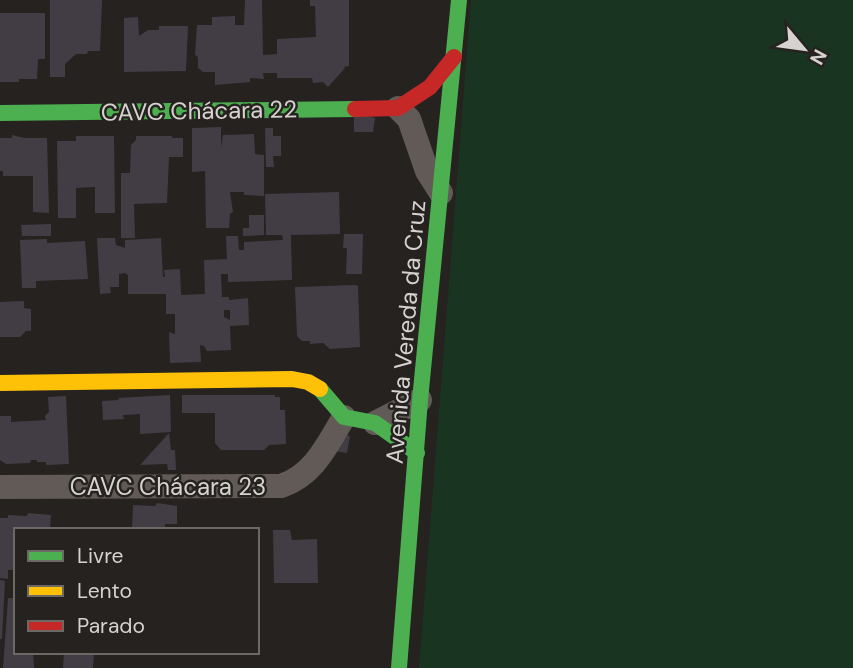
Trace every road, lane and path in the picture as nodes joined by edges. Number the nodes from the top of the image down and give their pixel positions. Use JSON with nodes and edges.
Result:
{"nodes":[{"id":1,"x":460,"y":0,"type":"edge"},
{"id":2,"x":453,"y":57,"type":"junction"},
{"id":3,"x":398,"y":108,"type":"junction"},
{"id":4,"x":0,"y":113,"type":"edge"},
{"id":5,"x":442,"y":195,"type":"junction"},
{"id":6,"x":0,"y":383,"type":"edge"},
{"id":7,"x":420,"y":400,"type":"junction"},
{"id":8,"x":344,"y":417,"type":"junction"},
{"id":9,"x":375,"y":423,"type":"junction"},
{"id":10,"x":417,"y":453,"type":"junction"},
{"id":11,"x":0,"y":487,"type":"edge"},
{"id":12,"x":399,"y":668,"type":"edge"}],
"edges":[{"from":1,"to":2,"type":"street","name":"Avenida Vereda da Cruz"},
{"from":2,"to":3,"type":"street"},
{"from":2,"to":5,"type":"street","name":"Avenida Vereda da Cruz"},
{"from":3,"to":4,"type":"street","name":"CAVC Chácara 22"},
{"from":3,"to":5,"type":"street"},
{"from":5,"to":7,"type":"street","name":"Avenida Vereda da Cruz"},
{"from":6,"to":8,"type":"street"},
{"from":7,"to":9,"type":"street"},
{"from":7,"to":10,"type":"street","name":"Avenida Vereda da Cruz"},
{"from":8,"to":9,"type":"street"},
{"from":8,"to":11,"type":"street","name":"CAVC Chácara 23"},
{"from":9,"to":10,"type":"street"},
{"from":10,"to":12,"type":"street","name":"Avenida Vereda da Cruz"}]}
